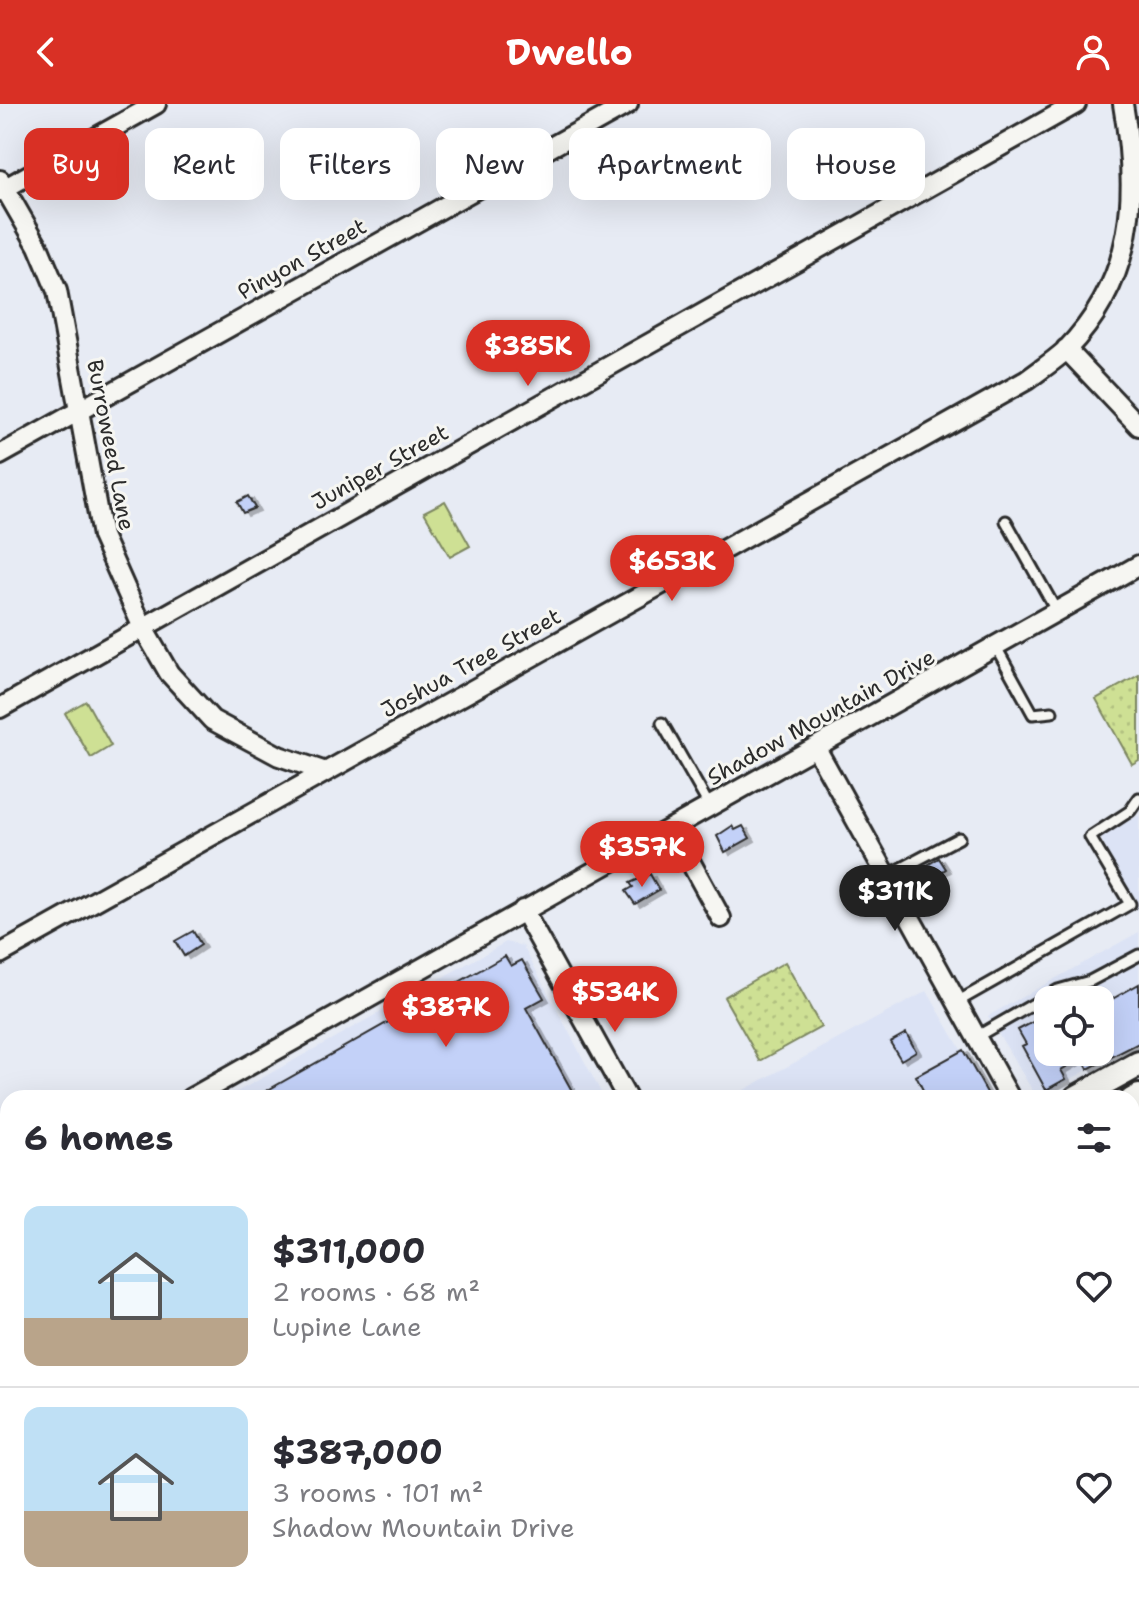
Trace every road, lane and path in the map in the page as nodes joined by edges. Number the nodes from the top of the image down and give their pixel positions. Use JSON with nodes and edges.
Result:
{"nodes":[{"id":1,"x":156,"y":104,"type":"edge"},
{"id":2,"x":628,"y":104,"type":"edge"},
{"id":3,"x":1076,"y":104,"type":"edge"},
{"id":4,"x":1123,"y":104,"type":"edge"},
{"id":5,"x":2,"y":186,"type":"edge"},
{"id":6,"x":1066,"y":349,"type":"junction"},
{"id":7,"x":78,"y":411,"type":"junction"},
{"id":8,"x":1139,"y":426,"type":"edge"},
{"id":9,"x":0,"y":455,"type":"edge"},
{"id":10,"x":1006,"y":521,"type":"dead end"},
{"id":11,"x":1139,"y":565,"type":"edge"},
{"id":12,"x":1057,"y":613,"type":"junction"},
{"id":13,"x":143,"y":628,"type":"junction"},
{"id":14,"x":996,"y":647,"type":"junction"},
{"id":15,"x":0,"y":708,"type":"edge"},
{"id":16,"x":1052,"y":712,"type":"dead end"},
{"id":17,"x":662,"y":723,"type":"dead end"},
{"id":18,"x":816,"y":748,"type":"junction"},
{"id":19,"x":326,"y":772,"type":"junction"},
{"id":20,"x":1139,"y":798,"type":"edge"},
{"id":21,"x":710,"y":807,"type":"junction"},
{"id":22,"x":672,"y":828,"type":"junction"},
{"id":23,"x":959,"y":838,"type":"dead end"},
{"id":24,"x":887,"y":876,"type":"junction"},
{"id":25,"x":523,"y":910,"type":"junction"},
{"id":26,"x":721,"y":918,"type":"dead end"},
{"id":27,"x":0,"y":954,"type":"edge"},
{"id":28,"x":1139,"y":955,"type":"edge"},
{"id":29,"x":957,"y":1002,"type":"junction"},
{"id":30,"x":976,"y":1037,"type":"junction"},
{"id":31,"x":1139,"y":1064,"type":"edge"},
{"id":32,"x":205,"y":1090,"type":"edge"},
{"id":33,"x":623,"y":1090,"type":"edge"},
{"id":34,"x":1006,"y":1090,"type":"edge"},
{"id":35,"x":1092,"y":1090,"type":"edge"}],
"edges":[{"from":1,"to":5,"type":"street"},
{"from":2,"to":7,"type":"street","name":"Pinyon Street"},
{"from":3,"to":13,"type":"street","name":"Juniper Street"},
{"from":4,"to":6,"type":"street","name":"Joshua Tree Street"},
{"from":5,"to":7,"type":"street","name":"Burroweed Lane"},
{"from":6,"to":8,"type":"street"},
{"from":6,"to":19,"type":"street","name":"Joshua Tree Street"},
{"from":7,"to":9,"type":"street","name":"Pinyon Street"},
{"from":7,"to":13,"type":"street","name":"Burroweed Lane"},
{"from":10,"to":12,"type":"lane"},
{"from":11,"to":12,"type":"street","name":"Shadow Mountain Drive"},
{"from":12,"to":14,"type":"street","name":"Shadow Mountain Drive"},
{"from":13,"to":15,"type":"street","name":"Juniper Street"},
{"from":13,"to":19,"type":"street","name":"Burroweed Lane"},
{"from":14,"to":16,"type":"lane"},
{"from":14,"to":18,"type":"street","name":"Shadow Mountain Drive"},
{"from":17,"to":21,"type":"lane"},
{"from":18,"to":21,"type":"street","name":"Shadow Mountain Drive"},
{"from":18,"to":24,"type":"street"},
{"from":19,"to":27,"type":"street","name":"Joshua Tree Street"},
{"from":20,"to":29,"type":"lane"},
{"from":21,"to":22,"type":"street","name":"Shadow Mountain Drive"},
{"from":22,"to":25,"type":"street","name":"Shadow Mountain Drive"},
{"from":22,"to":26,"type":"street"},
{"from":23,"to":24,"type":"lane"},
{"from":24,"to":29,"type":"street"},
{"from":25,"to":32,"type":"street","name":"Shadow Mountain Drive"},
{"from":25,"to":33,"type":"street"},
{"from":28,"to":30,"type":"lane"},
{"from":29,"to":30,"type":"street"},
{"from":30,"to":34,"type":"street"},
{"from":31,"to":35,"type":"street"}]}
